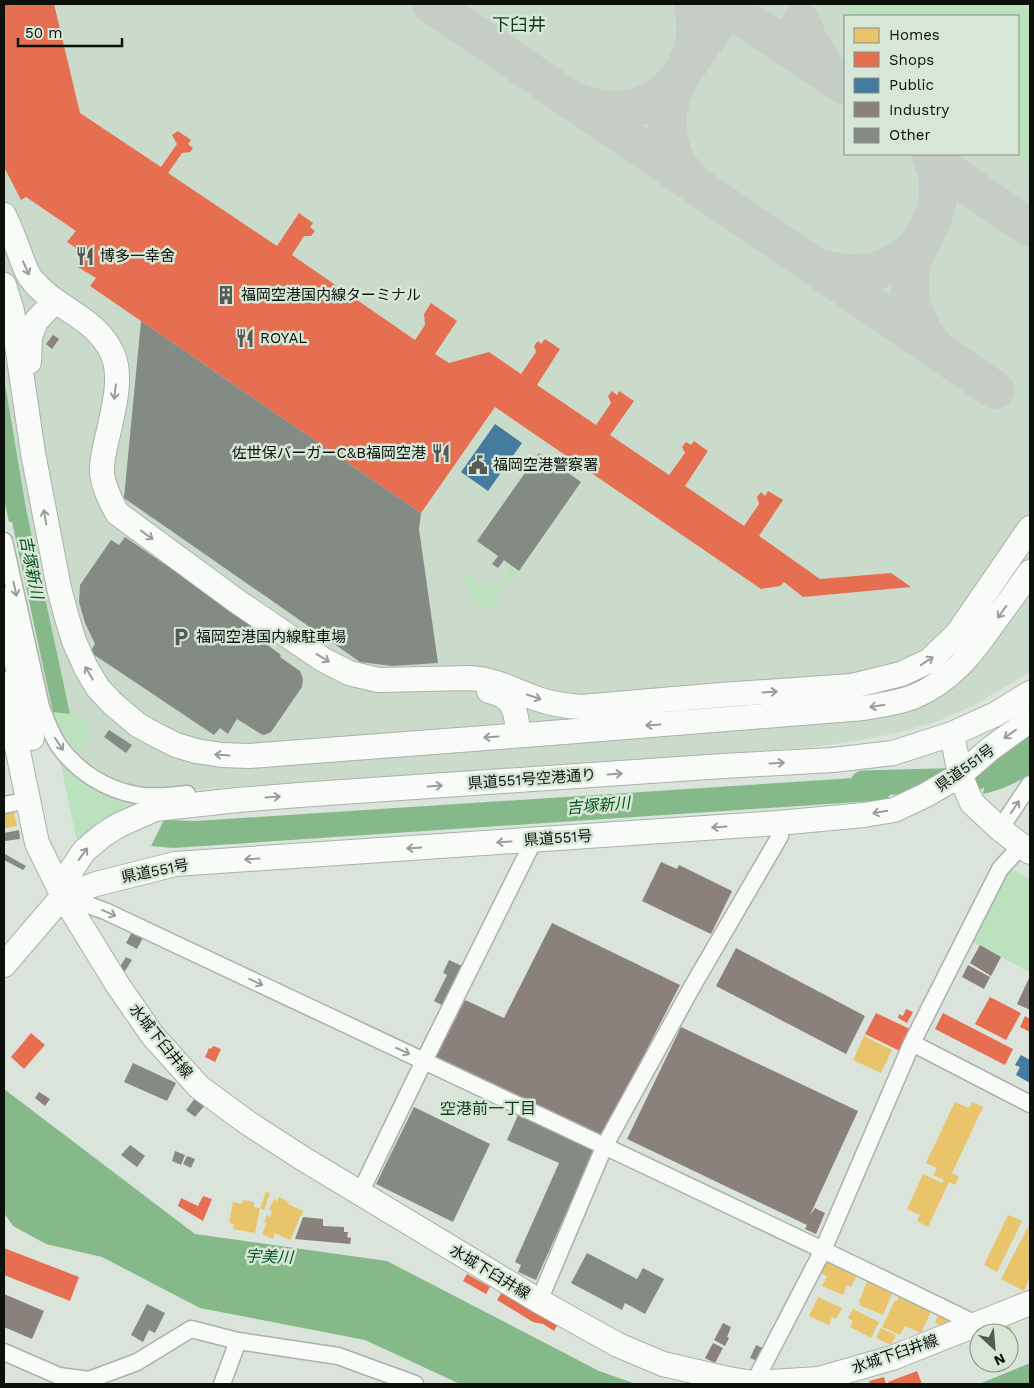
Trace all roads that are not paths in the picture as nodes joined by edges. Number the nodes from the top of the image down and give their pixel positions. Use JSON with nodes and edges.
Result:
{"nodes":[{"id":1,"x":4,"y":215,"type":"edge"},
{"id":2,"x":4,"y":285,"type":"edge"},
{"id":3,"x":55,"y":301,"type":"junction"},
{"id":4,"x":24,"y":394,"type":"junction"},
{"id":5,"x":1030,"y":528,"type":"edge"},
{"id":6,"x":4,"y":541,"type":"edge"},
{"id":7,"x":1030,"y":572,"type":"edge"},
{"id":8,"x":4,"y":599,"type":"edge"},
{"id":9,"x":441,"y":679,"type":"junction"},
{"id":10,"x":4,"y":684,"type":"edge"},
{"id":11,"x":1030,"y":693,"type":"edge"},
{"id":12,"x":1030,"y":720,"type":"edge"},
{"id":13,"x":952,"y":734,"type":"junction"},
{"id":14,"x":518,"y":735,"type":"junction"},
{"id":15,"x":958,"y":766,"type":"junction"},
{"id":16,"x":1030,"y":784,"type":"edge"},
{"id":17,"x":28,"y":800,"type":"junction"},
{"id":18,"x":238,"y":800,"type":"junction"},
{"id":19,"x":4,"y":805,"type":"edge"},
{"id":20,"x":778,"y":823,"type":"junction"},
{"id":21,"x":1000,"y":830,"type":"junction"},
{"id":22,"x":534,"y":840,"type":"junction"},
{"id":23,"x":1026,"y":849,"type":"edge"},
{"id":24,"x":63,"y":896,"type":"junction"},
{"id":25,"x":4,"y":965,"type":"edge"},
{"id":26,"x":912,"y":1043,"type":"junction"},
{"id":27,"x":424,"y":1061,"type":"junction"},
{"id":28,"x":1030,"y":1104,"type":"edge"},
{"id":29,"x":605,"y":1145,"type":"junction"},
{"id":30,"x":360,"y":1193,"type":"junction"},
{"id":31,"x":823,"y":1250,"type":"junction"},
{"id":32,"x":539,"y":1302,"type":"junction"},
{"id":33,"x":1030,"y":1302,"type":"edge"},
{"id":34,"x":974,"y":1323,"type":"edge"},
{"id":35,"x":978,"y":1323,"type":"edge"},
{"id":36,"x":969,"y":1327,"type":"edge"},
{"id":37,"x":238,"y":1340,"type":"junction"},
{"id":38,"x":4,"y":1352,"type":"edge"},
{"id":39,"x":754,"y":1383,"type":"edge"},
{"id":40,"x":222,"y":1384,"type":"edge"},
{"id":41,"x":415,"y":1384,"type":"edge"}],
"edges":[{"from":1,"to":3,"type":"main road","one_way":true},
{"from":2,"to":4,"type":"main road"},
{"from":3,"to":4,"type":"main road"},
{"from":3,"to":9,"type":"main road","one_way":true},
{"from":14,"to":4,"type":"main road","one_way":true},
{"from":9,"to":5,"type":"main road","one_way":true},
{"from":6,"to":18,"type":"street","one_way":true},
{"from":7,"to":14,"type":"main road","one_way":true},
{"from":8,"to":24,"type":"main road","name":"水城下臼井線"},
{"from":9,"to":14,"type":"main road"},
{"from":10,"to":17,"type":"main road","name":"水城下臼井線"},
{"from":11,"to":13,"type":"main road","name":"県道551号空港通り"},
{"from":12,"to":15,"type":"main road","name":"県道551号","one_way":true},
{"from":13,"to":15,"type":"main road"},
{"from":18,"to":13,"type":"main road","name":"県道551号空港通り","one_way":true},
{"from":15,"to":20,"type":"main road","name":"県道551号","one_way":true},
{"from":15,"to":21,"type":"main road"},
{"from":21,"to":16,"type":"street","one_way":true},
{"from":17,"to":19,"type":"street"},
{"from":17,"to":24,"type":"main road","name":"水城下臼井線"},
{"from":24,"to":18,"type":"main road","name":"県道551号空港通り","one_way":true},
{"from":20,"to":22,"type":"main road","name":"県道551号","one_way":true},
{"from":20,"to":29,"type":"street"},
{"from":21,"to":23,"type":"main road"},
{"from":22,"to":24,"type":"main road","name":"県道551号","one_way":true},
{"from":22,"to":27,"type":"street"},
{"from":23,"to":26,"type":"street"},
{"from":24,"to":25,"type":"main road"},
{"from":24,"to":27,"type":"street","one_way":true},
{"from":24,"to":30,"type":"main road","name":"水城下臼井線"},
{"from":26,"to":28,"type":"street"},
{"from":26,"to":31,"type":"street"},
{"from":27,"to":29,"type":"street"},
{"from":27,"to":30,"type":"street"},
{"from":29,"to":31,"type":"street"},
{"from":29,"to":32,"type":"street"},
{"from":30,"to":32,"type":"main road","name":"水城下臼井線"},
{"from":31,"to":34,"type":"street"},
{"from":31,"to":39,"type":"street"},
{"from":32,"to":39,"type":"main road","name":"水城下臼井線"},
{"from":33,"to":35,"type":"main road","name":"水城下臼井線"},
{"from":36,"to":39,"type":"main road","name":"水城下臼井線"},
{"from":37,"to":38,"type":"street"},
{"from":37,"to":40,"type":"street"},
{"from":37,"to":41,"type":"street"}]}
